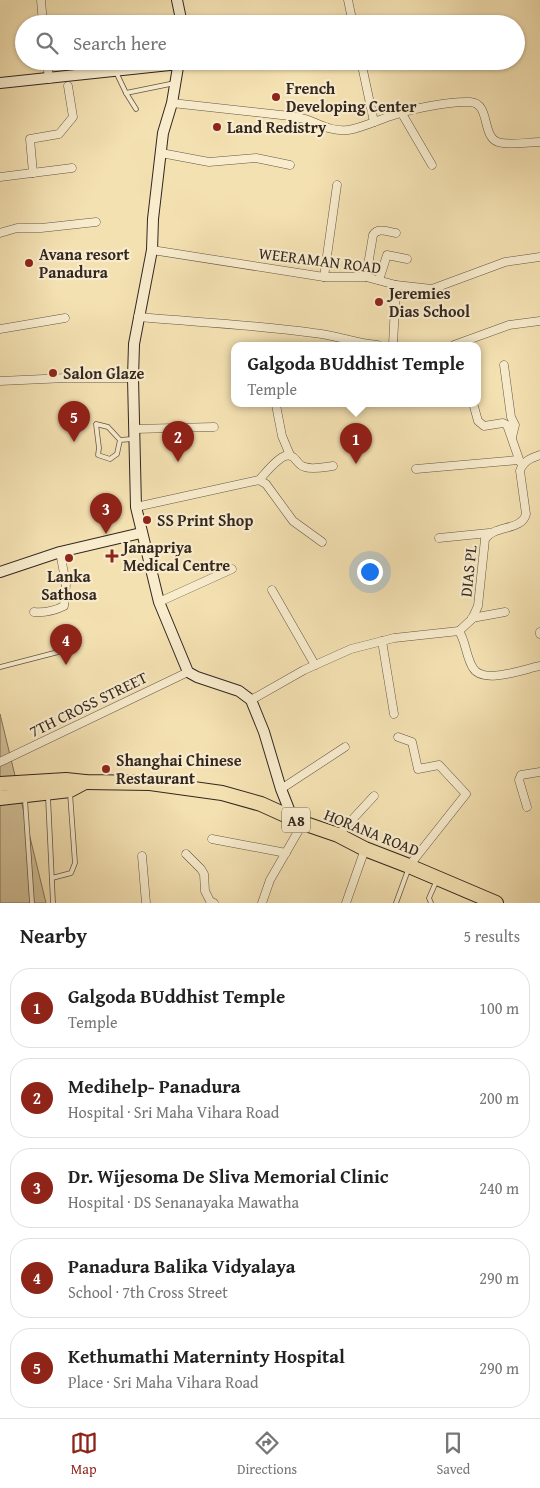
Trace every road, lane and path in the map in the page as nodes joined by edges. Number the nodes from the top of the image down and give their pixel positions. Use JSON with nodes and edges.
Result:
{"nodes":[{"id":1,"x":41,"y":0,"type":"edge"},
{"id":2,"x":177,"y":0,"type":"edge"},
{"id":3,"x":348,"y":0,"type":"edge"},
{"id":4,"x":42,"y":15,"type":"edge"},
{"id":5,"x":180,"y":15,"type":"edge"},
{"id":6,"x":351,"y":15,"type":"edge"},
{"id":7,"x":48,"y":70,"type":"edge"},
{"id":8,"x":123,"y":70,"type":"edge"},
{"id":9,"x":178,"y":70,"type":"edge"},
{"id":10,"x":363,"y":70,"type":"edge"},
{"id":11,"x":115,"y":71,"type":"junction"},
{"id":12,"x":49,"y":79,"type":"junction"},
{"id":13,"x":176,"y":83,"type":"junction"},
{"id":14,"x":0,"y":84,"type":"edge"},
{"id":15,"x":68,"y":86,"type":"dead end"},
{"id":16,"x":126,"y":93,"type":"junction"},
{"id":17,"x":172,"y":102,"type":"junction"},
{"id":18,"x":136,"y":109,"type":"dead end"},
{"id":19,"x":401,"y":112,"type":"junction"},
{"id":20,"x":374,"y":122,"type":"junction"},
{"id":21,"x":540,"y":142,"type":"edge"},
{"id":22,"x":161,"y":153,"type":"junction"},
{"id":23,"x":290,"y":165,"type":"dead end"},
{"id":24,"x":432,"y":165,"type":"dead end"},
{"id":25,"x":72,"y":168,"type":"dead end"},
{"id":26,"x":33,"y":173,"type":"junction"},
{"id":27,"x":0,"y":177,"type":"edge"},
{"id":28,"x":337,"y":185,"type":"dead end"},
{"id":29,"x":96,"y":222,"type":"dead end"},
{"id":30,"x":0,"y":233,"type":"edge"},
{"id":31,"x":396,"y":233,"type":"dead end"},
{"id":32,"x":152,"y":250,"type":"junction"},
{"id":33,"x":540,"y":257,"type":"edge"},
{"id":34,"x":407,"y":259,"type":"dead end"},
{"id":35,"x":324,"y":277,"type":"junction"},
{"id":36,"x":366,"y":277,"type":"junction"},
{"id":37,"x":379,"y":280,"type":"junction"},
{"id":38,"x":396,"y":285,"type":"junction"},
{"id":39,"x":138,"y":317,"type":"junction"},
{"id":40,"x":65,"y":318,"type":"dead end"},
{"id":41,"x":540,"y":321,"type":"edge"},
{"id":42,"x":0,"y":329,"type":"edge"},
{"id":43,"x":359,"y":342,"type":"edge"},
{"id":44,"x":393,"y":342,"type":"edge"},
{"id":45,"x":464,"y":342,"type":"edge"},
{"id":46,"x":504,"y":365,"type":"dead end"},
{"id":47,"x":133,"y":378,"type":"junction"},
{"id":48,"x":0,"y":381,"type":"edge"},
{"id":49,"x":276,"y":407,"type":"edge"},
{"id":50,"x":474,"y":407,"type":"edge"},
{"id":51,"x":214,"y":427,"type":"dead end"},
{"id":52,"x":134,"y":434,"type":"junction"},
{"id":53,"x":512,"y":439,"type":"junction"},
{"id":54,"x":120,"y":440,"type":"junction"},
{"id":55,"x":290,"y":455,"type":"junction"},
{"id":56,"x":540,"y":455,"type":"edge"},
{"id":57,"x":520,"y":463,"type":"junction"},
{"id":58,"x":333,"y":466,"type":"dead end"},
{"id":59,"x":416,"y":469,"type":"dead end"},
{"id":60,"x":259,"y":480,"type":"junction"},
{"id":61,"x":136,"y":507,"type":"junction"},
{"id":62,"x":142,"y":533,"type":"junction"},
{"id":63,"x":489,"y":533,"type":"junction"},
{"id":64,"x":439,"y":538,"type":"dead end"},
{"id":65,"x":322,"y":542,"type":"dead end"},
{"id":66,"x":60,"y":552,"type":"junction"},
{"id":67,"x":232,"y":569,"type":"dead end"},
{"id":68,"x":0,"y":572,"type":"edge"},
{"id":69,"x":272,"y":590,"type":"dead end"},
{"id":70,"x":159,"y":602,"type":"junction"},
{"id":71,"x":34,"y":612,"type":"dead end"},
{"id":72,"x":505,"y":612,"type":"dead end"},
{"id":73,"x":472,"y":618,"type":"junction"},
{"id":74,"x":460,"y":631,"type":"junction"},
{"id":75,"x":382,"y":641,"type":"junction"},
{"id":76,"x":62,"y":650,"type":"dead end"},
{"id":77,"x":315,"y":665,"type":"junction"},
{"id":78,"x":540,"y":666,"type":"edge"},
{"id":79,"x":0,"y":667,"type":"edge"},
{"id":80,"x":188,"y":672,"type":"junction"},
{"id":81,"x":251,"y":700,"type":"junction"},
{"id":82,"x":394,"y":714,"type":"dead end"},
{"id":83,"x":398,"y":737,"type":"dead end"},
{"id":84,"x":345,"y":746,"type":"dead end"},
{"id":85,"x":0,"y":762,"type":"edge"},
{"id":86,"x":540,"y":772,"type":"edge"},
{"id":87,"x":85,"y":782,"type":"junction"},
{"id":88,"x":0,"y":784,"type":"edge"},
{"id":89,"x":280,"y":789,"type":"junction"},
{"id":90,"x":70,"y":790,"type":"junction"},
{"id":91,"x":48,"y":792,"type":"junction"},
{"id":92,"x":25,"y":794,"type":"junction"},
{"id":93,"x":374,"y":796,"type":"dead end"},
{"id":94,"x":0,"y":798,"type":"edge"},
{"id":95,"x":526,"y":807,"type":"dead end"},
{"id":96,"x":297,"y":820,"type":"junction"},
{"id":97,"x":338,"y":835,"type":"junction"},
{"id":98,"x":212,"y":838,"type":"dead end"},
{"id":99,"x":365,"y":849,"type":"junction"},
{"id":100,"x":286,"y":852,"type":"junction"},
{"id":101,"x":186,"y":854,"type":"dead end"},
{"id":102,"x":142,"y":856,"type":"dead end"},
{"id":103,"x":409,"y":866,"type":"junction"},
{"id":104,"x":52,"y":878,"type":"junction"},
{"id":105,"x":438,"y":878,"type":"junction"},
{"id":106,"x":32,"y":903,"type":"edge"},
{"id":107,"x":52,"y":903,"type":"edge"},
{"id":108,"x":146,"y":903,"type":"edge"},
{"id":109,"x":214,"y":903,"type":"edge"},
{"id":110,"x":262,"y":903,"type":"edge"},
{"id":111,"x":346,"y":903,"type":"edge"},
{"id":112,"x":396,"y":903,"type":"edge"},
{"id":113,"x":430,"y":903,"type":"edge"},
{"id":114,"x":495,"y":903,"type":"edge"}],
"edges":[{"from":1,"to":4,"type":"street"},
{"from":2,"to":5,"type":"street"},
{"from":3,"to":6,"type":"street"},
{"from":7,"to":12,"type":"street"},
{"from":8,"to":11,"type":"street"},
{"from":9,"to":13,"type":"street"},
{"from":10,"to":20,"type":"street"},
{"from":11,"to":12,"type":"street"},
{"from":11,"to":16,"type":"lane"},
{"from":12,"to":14,"type":"street"},
{"from":13,"to":16,"type":"lane"},
{"from":13,"to":17,"type":"street"},
{"from":15,"to":26,"type":"street"},
{"from":16,"to":18,"type":"lane"},
{"from":17,"to":20,"type":"street"},
{"from":17,"to":22,"type":"street"},
{"from":19,"to":20,"type":"street"},
{"from":19,"to":21,"type":"street"},
{"from":19,"to":24,"type":"street"},
{"from":22,"to":23,"type":"street"},
{"from":22,"to":32,"type":"street"},
{"from":25,"to":26,"type":"street"},
{"from":26,"to":27,"type":"street"},
{"from":28,"to":35,"type":"street"},
{"from":29,"to":30,"type":"street"},
{"from":31,"to":36,"type":"street"},
{"from":32,"to":35,"type":"street","name":"WEERAMAN ROAD"},
{"from":32,"to":39,"type":"street"},
{"from":33,"to":38,"type":"street","name":"WEERAMAN ROAD"},
{"from":34,"to":37,"type":"street"},
{"from":35,"to":36,"type":"street","name":"WEERAMAN ROAD"},
{"from":36,"to":37,"type":"street","name":"WEERAMAN ROAD"},
{"from":37,"to":38,"type":"street","name":"WEERAMAN ROAD"},
{"from":38,"to":44,"type":"street"},
{"from":39,"to":43,"type":"street"},
{"from":39,"to":47,"type":"street"},
{"from":40,"to":42,"type":"street"},
{"from":41,"to":45,"type":"street"},
{"from":46,"to":53,"type":"street"},
{"from":47,"to":48,"type":"street"},
{"from":47,"to":52,"type":"street"},
{"from":49,"to":55,"type":"street"},
{"from":50,"to":53,"type":"street"},
{"from":51,"to":52,"type":"street"},
{"from":52,"to":54,"type":"lane"},
{"from":52,"to":61,"type":"street"},
{"from":53,"to":57,"type":"street"},
{"from":54,"to":54,"type":"lane"},
{"from":55,"to":58,"type":"street"},
{"from":55,"to":60,"type":"street"},
{"from":56,"to":57,"type":"street"},
{"from":57,"to":59,"type":"street"},
{"from":57,"to":63,"type":"street","name":"DIAS PL"},
{"from":60,"to":61,"type":"street"},
{"from":60,"to":65,"type":"street"},
{"from":61,"to":62,"type":"street"},
{"from":62,"to":66,"type":"street"},
{"from":62,"to":70,"type":"street"},
{"from":63,"to":64,"type":"street"},
{"from":63,"to":73,"type":"street","name":"DIAS PL"},
{"from":66,"to":68,"type":"street"},
{"from":66,"to":71,"type":"street"},
{"from":67,"to":70,"type":"street"},
{"from":69,"to":77,"type":"street"},
{"from":70,"to":80,"type":"street"},
{"from":72,"to":73,"type":"street"},
{"from":73,"to":74,"type":"street","name":"DIAS PL"},
{"from":74,"to":75,"type":"street"},
{"from":74,"to":78,"type":"street"},
{"from":75,"to":77,"type":"street"},
{"from":75,"to":82,"type":"street"},
{"from":76,"to":79,"type":"lane"},
{"from":77,"to":81,"type":"street"},
{"from":80,"to":81,"type":"street"},
{"from":80,"to":85,"type":"street","name":"7TH CROSS STREET"},
{"from":81,"to":89,"type":"street"},
{"from":83,"to":103,"type":"street"},
{"from":84,"to":89,"type":"street"},
{"from":86,"to":95,"type":"street"},
{"from":87,"to":88,"type":"highway","name":"HORANA ROAD","number":"A8"},
{"from":87,"to":90,"type":"highway","name":"HORANA ROAD","number":"A8"},
{"from":87,"to":96,"type":"highway","name":"HORANA ROAD","number":"A8"},
{"from":89,"to":96,"type":"street"},
{"from":90,"to":91,"type":"highway","name":"HORANA ROAD","number":"A8"},
{"from":90,"to":104,"type":"lane"},
{"from":91,"to":92,"type":"highway","name":"HORANA ROAD","number":"A8"},
{"from":91,"to":104,"type":"lane"},
{"from":92,"to":94,"type":"highway","name":"HORANA ROAD","number":"A8"},
{"from":92,"to":106,"type":"lane"},
{"from":93,"to":97,"type":"street"},
{"from":96,"to":97,"type":"highway","name":"HORANA ROAD","number":"A8"},
{"from":96,"to":100,"type":"street"},
{"from":97,"to":99,"type":"highway","name":"HORANA ROAD","number":"A8"},
{"from":98,"to":100,"type":"street"},
{"from":99,"to":103,"type":"highway","name":"HORANA ROAD","number":"A8"},
{"from":99,"to":111,"type":"street"},
{"from":100,"to":110,"type":"street"},
{"from":101,"to":109,"type":"street"},
{"from":102,"to":108,"type":"street"},
{"from":103,"to":105,"type":"highway","name":"HORANA ROAD","number":"A8"},
{"from":103,"to":112,"type":"lane"},
{"from":104,"to":107,"type":"lane"},
{"from":105,"to":113,"type":"lane"},
{"from":105,"to":114,"type":"highway","name":"HORANA ROAD","number":"A8"}]}
